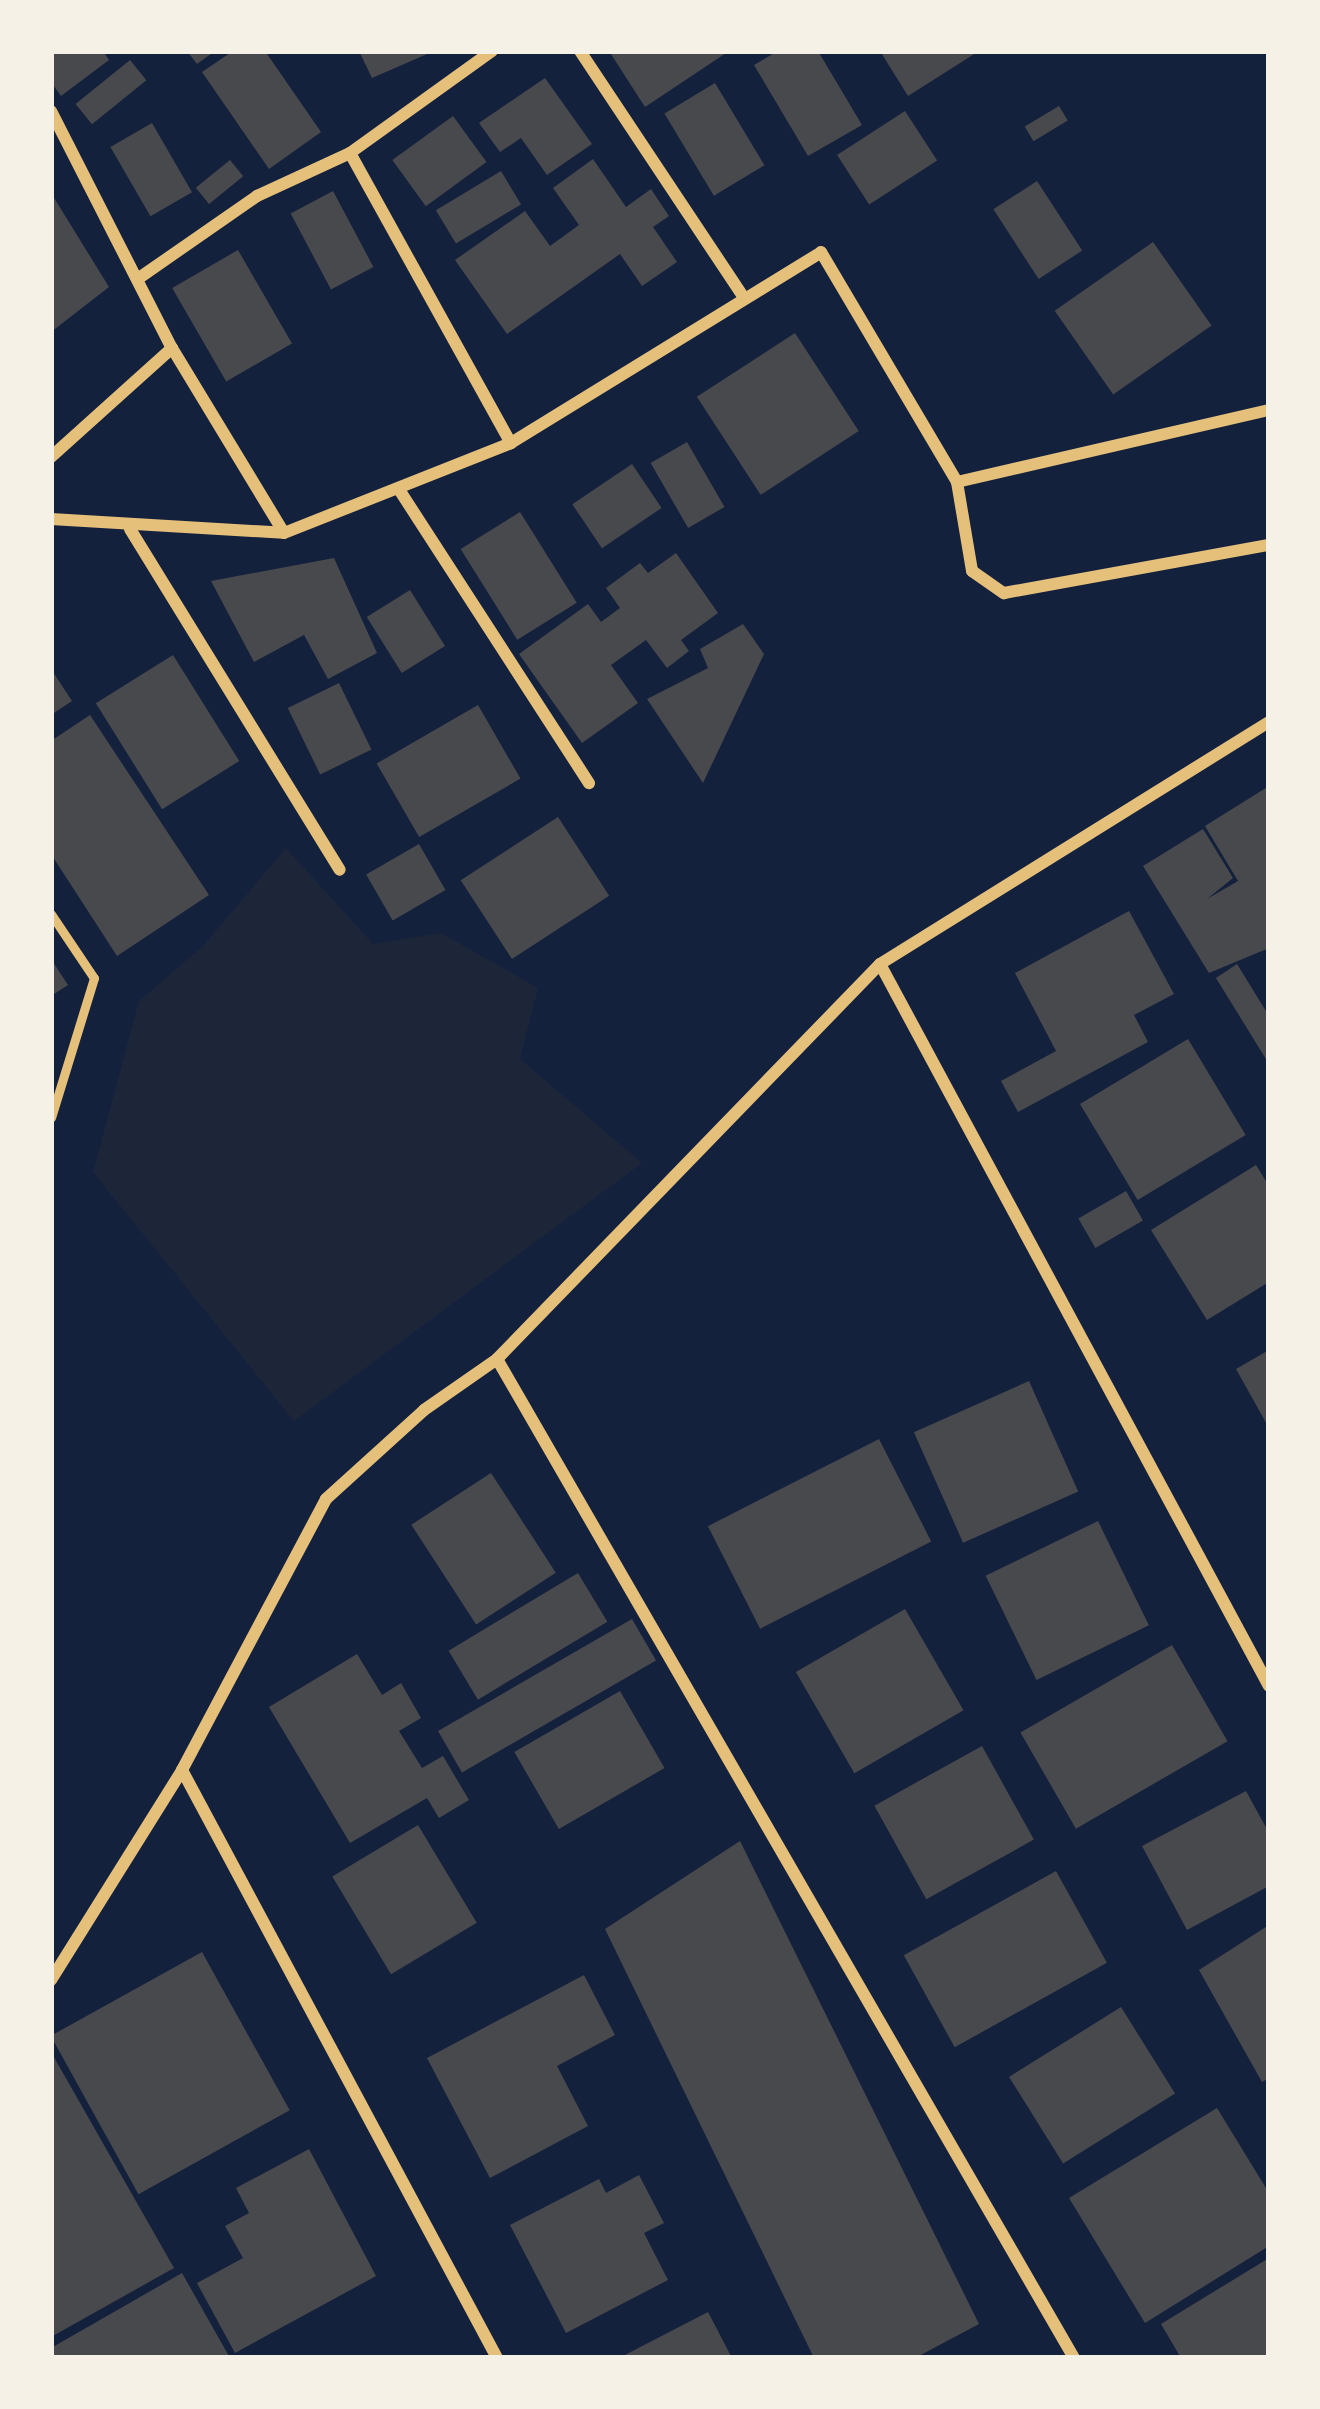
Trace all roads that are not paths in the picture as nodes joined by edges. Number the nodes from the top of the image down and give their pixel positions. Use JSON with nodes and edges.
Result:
{"nodes":[{"id":1,"x":492,"y":51,"type":"edge"},
{"id":2,"x":580,"y":51,"type":"edge"},
{"id":3,"x":51,"y":111,"type":"edge"},
{"id":4,"x":350,"y":153,"type":"junction"},
{"id":5,"x":139,"y":278,"type":"junction"},
{"id":6,"x":742,"y":295,"type":"junction"},
{"id":7,"x":172,"y":348,"type":"junction"},
{"id":8,"x":1269,"y":410,"type":"edge"},
{"id":9,"x":511,"y":443,"type":"junction"},
{"id":10,"x":51,"y":457,"type":"edge"},
{"id":11,"x":957,"y":482,"type":"junction"},
{"id":12,"x":400,"y":491,"type":"junction"},
{"id":13,"x":51,"y":519,"type":"edge"},
{"id":14,"x":130,"y":529,"type":"junction"},
{"id":15,"x":284,"y":533,"type":"junction"},
{"id":16,"x":1269,"y":545,"type":"edge"},
{"id":17,"x":1269,"y":722,"type":"edge"},
{"id":18,"x":589,"y":783,"type":"dead end"},
{"id":19,"x":340,"y":870,"type":"dead end"},
{"id":20,"x":51,"y":914,"type":"edge"},
{"id":21,"x":880,"y":964,"type":"junction"},
{"id":22,"x":51,"y":1118,"type":"edge"},
{"id":23,"x":496,"y":1359,"type":"junction"},
{"id":24,"x":1269,"y":1686,"type":"edge"},
{"id":25,"x":182,"y":1770,"type":"junction"},
{"id":26,"x":51,"y":1980,"type":"edge"},
{"id":27,"x":497,"y":2358,"type":"edge"},
{"id":28,"x":1074,"y":2358,"type":"edge"}],
"edges":[{"from":1,"to":4,"type":"street"},
{"from":2,"to":6,"type":"street"},
{"from":3,"to":5,"type":"street"},
{"from":4,"to":5,"type":"street"},
{"from":4,"to":9,"type":"street"},
{"from":5,"to":7,"type":"street"},
{"from":6,"to":9,"type":"street"},
{"from":6,"to":11,"type":"street"},
{"from":7,"to":10,"type":"street"},
{"from":7,"to":15,"type":"street"},
{"from":8,"to":11,"type":"street"},
{"from":9,"to":12,"type":"street"},
{"from":11,"to":16,"type":"street"},
{"from":12,"to":15,"type":"street"},
{"from":12,"to":18,"type":"street"},
{"from":13,"to":14,"type":"street"},
{"from":14,"to":15,"type":"street"},
{"from":14,"to":19,"type":"street"},
{"from":17,"to":21,"type":"street"},
{"from":20,"to":22,"type":"lane"},
{"from":21,"to":23,"type":"street"},
{"from":21,"to":24,"type":"street"},
{"from":23,"to":25,"type":"street"},
{"from":23,"to":28,"type":"street"},
{"from":25,"to":26,"type":"street"},
{"from":25,"to":27,"type":"street"}]}
